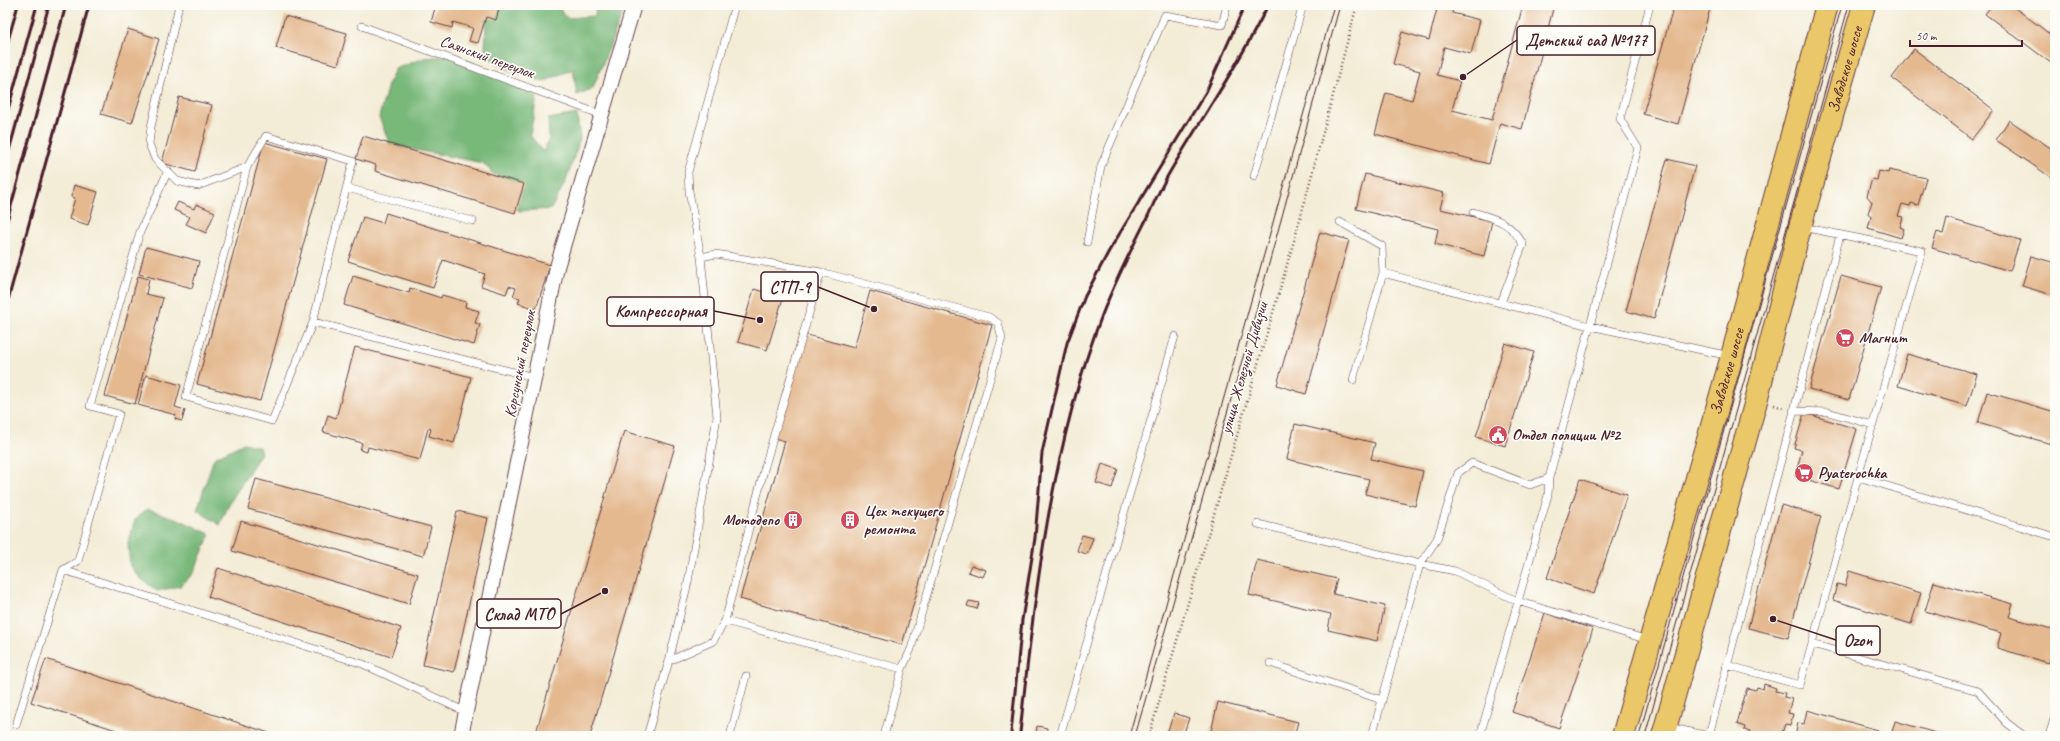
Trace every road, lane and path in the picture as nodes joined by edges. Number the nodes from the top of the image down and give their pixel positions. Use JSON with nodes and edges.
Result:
{"nodes":[{"id":1,"x":179,"y":5,"type":"edge"},
{"id":2,"x":634,"y":5,"type":"edge"},
{"id":3,"x":735,"y":5,"type":"edge"},
{"id":4,"x":1227,"y":5,"type":"edge"},
{"id":5,"x":1302,"y":5,"type":"edge"},
{"id":6,"x":1357,"y":5,"type":"edge"},
{"id":7,"x":1650,"y":5,"type":"edge"},
{"id":8,"x":1827,"y":5,"type":"edge"},
{"id":9,"x":1864,"y":5,"type":"edge"},
{"id":10,"x":362,"y":26,"type":"dead end"},
{"id":11,"x":602,"y":115,"type":"junction"},
{"id":12,"x":247,"y":167,"type":"junction"},
{"id":13,"x":168,"y":171,"type":"junction"},
{"id":14,"x":1254,"y":176,"type":"dead end"},
{"id":15,"x":347,"y":188,"type":"junction"},
{"id":16,"x":1473,"y":212,"type":"dead end"},
{"id":17,"x":473,"y":221,"type":"dead end"},
{"id":18,"x":1340,"y":222,"type":"dead end"},
{"id":19,"x":1800,"y":227,"type":"junction"},
{"id":20,"x":1840,"y":235,"type":"junction"},
{"id":21,"x":1087,"y":242,"type":"dead end"},
{"id":22,"x":701,"y":257,"type":"junction"},
{"id":23,"x":820,"y":272,"type":"junction"},
{"id":24,"x":1383,"y":273,"type":"junction"},
{"id":25,"x":1501,"y":303,"type":"junction"},
{"id":26,"x":313,"y":322,"type":"junction"},
{"id":27,"x":1590,"y":326,"type":"junction"},
{"id":28,"x":1175,"y":336,"type":"dead end"},
{"id":29,"x":1732,"y":356,"type":"junction"},
{"id":30,"x":534,"y":377,"type":"junction"},
{"id":31,"x":1353,"y":380,"type":"dead end"},
{"id":32,"x":1793,"y":411,"type":"junction"},
{"id":33,"x":1873,"y":425,"type":"junction"},
{"id":34,"x":1858,"y":477,"type":"junction"},
{"id":35,"x":1549,"y":478,"type":"junction"},
{"id":36,"x":1258,"y":524,"type":"dead end"},
{"id":37,"x":2055,"y":537,"type":"edge"},
{"id":38,"x":1420,"y":564,"type":"junction"},
{"id":39,"x":63,"y":570,"type":"junction"},
{"id":40,"x":1517,"y":601,"type":"junction"},
{"id":41,"x":725,"y":621,"type":"junction"},
{"id":42,"x":1650,"y":640,"type":"junction"},
{"id":43,"x":1812,"y":644,"type":"junction"},
{"id":44,"x":669,"y":661,"type":"junction"},
{"id":45,"x":1270,"y":663,"type":"dead end"},
{"id":46,"x":1726,"y":664,"type":"junction"},
{"id":47,"x":902,"y":669,"type":"junction"},
{"id":48,"x":746,"y":676,"type":"dead end"},
{"id":49,"x":1635,"y":687,"type":"junction"},
{"id":50,"x":1382,"y":700,"type":"junction"},
{"id":51,"x":466,"y":712,"type":"junction"},
{"id":52,"x":2055,"y":716,"type":"edge"},
{"id":53,"x":16,"y":725,"type":"dead end"},
{"id":54,"x":1669,"y":733,"type":"edge"},
{"id":55,"x":1709,"y":735,"type":"edge"},
{"id":56,"x":462,"y":736,"type":"edge"},
{"id":57,"x":647,"y":736,"type":"edge"},
{"id":58,"x":730,"y":736,"type":"edge"},
{"id":59,"x":884,"y":736,"type":"edge"},
{"id":60,"x":1060,"y":736,"type":"edge"},
{"id":61,"x":1149,"y":736,"type":"edge"},
{"id":62,"x":1372,"y":736,"type":"edge"},
{"id":63,"x":1480,"y":736,"type":"edge"},
{"id":64,"x":1611,"y":736,"type":"edge"},
{"id":65,"x":1623,"y":736,"type":"edge"},
{"id":66,"x":2024,"y":736,"type":"edge"},
{"id":67,"x":2049,"y":736,"type":"edge"}],
"edges":[{"from":1,"to":13,"type":"lane"},
{"from":2,"to":11,"type":"street","name":"Корсунский переулок"},
{"from":3,"to":22,"type":"lane"},
{"from":4,"to":21,"type":"lane"},
{"from":5,"to":14,"type":"lane"},
{"from":6,"to":61,"type":"path","name":"улица Железной Дивизии"},
{"from":7,"to":27,"type":"lane"},
{"from":8,"to":29,"type":"main road","name":"Заводское шоссе"},
{"from":9,"to":19,"type":"main road","name":"Заводское шоссе"},
{"from":10,"to":11,"type":"lane","name":"Саянский переулок"},
{"from":11,"to":30,"type":"street","name":"Корсунский переулок"},
{"from":12,"to":13,"type":"lane"},
{"from":12,"to":15,"type":"lane"},
{"from":12,"to":26,"type":"lane"},
{"from":13,"to":39,"type":"lane"},
{"from":15,"to":17,"type":"lane"},
{"from":15,"to":26,"type":"lane"},
{"from":16,"to":25,"type":"lane"},
{"from":18,"to":24,"type":"lane"},
{"from":19,"to":20,"type":"lane"},
{"from":19,"to":54,"type":"main road","name":"Заводское шоссе"},
{"from":20,"to":32,"type":"lane"},
{"from":20,"to":33,"type":"lane"},
{"from":22,"to":23,"type":"lane"},
{"from":22,"to":44,"type":"lane"},
{"from":23,"to":41,"type":"lane"},
{"from":23,"to":47,"type":"lane"},
{"from":24,"to":25,"type":"lane"},
{"from":24,"to":31,"type":"lane"},
{"from":25,"to":27,"type":"lane"},
{"from":26,"to":30,"type":"lane"},
{"from":27,"to":29,"type":"lane"},
{"from":27,"to":35,"type":"lane"},
{"from":28,"to":60,"type":"lane"},
{"from":29,"to":42,"type":"main road","name":"Заводское шоссе"},
{"from":30,"to":51,"type":"street","name":"Корсунский переулок"},
{"from":32,"to":33,"type":"lane"},
{"from":32,"to":46,"type":"lane"},
{"from":33,"to":34,"type":"lane"},
{"from":34,"to":37,"type":"lane"},
{"from":34,"to":43,"type":"lane"},
{"from":35,"to":38,"type":"lane"},
{"from":35,"to":40,"type":"lane"},
{"from":36,"to":38,"type":"lane"},
{"from":38,"to":40,"type":"lane"},
{"from":38,"to":50,"type":"lane"},
{"from":39,"to":51,"type":"lane"},
{"from":39,"to":53,"type":"lane"},
{"from":40,"to":42,"type":"lane"},
{"from":40,"to":63,"type":"lane"},
{"from":41,"to":44,"type":"lane"},
{"from":41,"to":47,"type":"lane"},
{"from":42,"to":49,"type":"main road","name":"Заводское шоссе"},
{"from":43,"to":46,"type":"lane"},
{"from":43,"to":66,"type":"lane"},
{"from":44,"to":57,"type":"lane"},
{"from":45,"to":50,"type":"lane"},
{"from":46,"to":55,"type":"lane"},
{"from":47,"to":59,"type":"lane"},
{"from":48,"to":58,"type":"lane"},
{"from":49,"to":64,"type":"main road"},
{"from":49,"to":65,"type":"main road","name":"Заводское шоссе"},
{"from":50,"to":62,"type":"lane"},
{"from":51,"to":56,"type":"street","name":"Корсунский переулок"},
{"from":52,"to":67,"type":"lane"},
{"from":54,"to":55,"type":"lane"}]}
